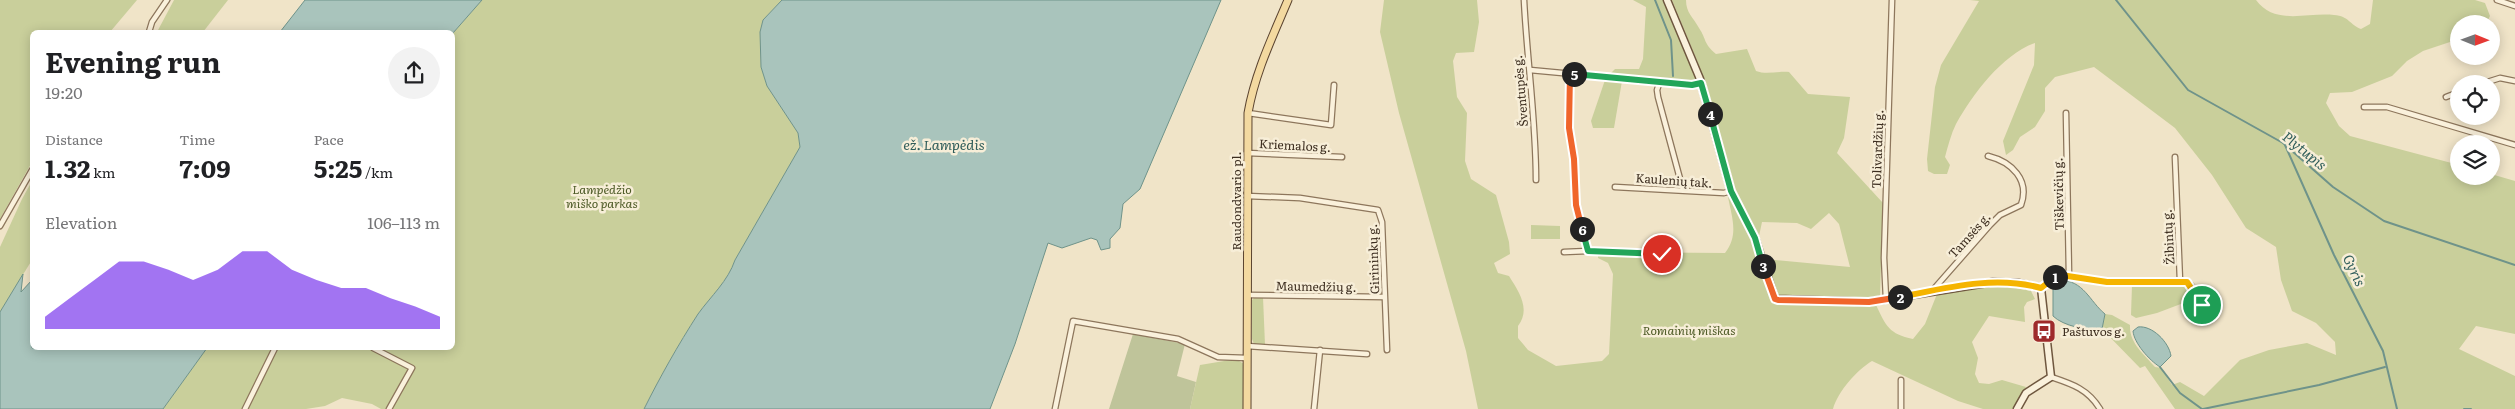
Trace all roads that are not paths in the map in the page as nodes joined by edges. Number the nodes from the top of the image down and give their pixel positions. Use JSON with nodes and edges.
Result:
{"nodes":[{"id":1,"x":167,"y":0,"type":"edge"},
{"id":2,"x":1288,"y":0,"type":"edge"},
{"id":3,"x":1524,"y":0,"type":"edge"},
{"id":4,"x":1668,"y":0,"type":"edge"},
{"id":5,"x":1892,"y":0,"type":"edge"},
{"id":6,"x":2497,"y":0,"type":"edge"},
{"id":7,"x":2515,"y":6,"type":"edge"},
{"id":8,"x":150,"y":30,"type":"edge"},
{"id":9,"x":1530,"y":70,"type":"junction"},
{"id":10,"x":1570,"y":73,"type":"junction"},
{"id":11,"x":2500,"y":78,"type":"edge"},
{"id":12,"x":1660,"y":81,"type":"junction"},
{"id":13,"x":2515,"y":81,"type":"edge"},
{"id":14,"x":1701,"y":83,"type":"junction"},
{"id":15,"x":1334,"y":85,"type":"dead end"},
{"id":16,"x":2450,"y":95,"type":"edge"},
{"id":17,"x":2446,"y":97,"type":"dead end"},
{"id":18,"x":2364,"y":107,"type":"dead end"},
{"id":19,"x":1248,"y":113,"type":"junction"},
{"id":20,"x":2066,"y":113,"type":"dead end"},
{"id":21,"x":2515,"y":145,"type":"edge"},
{"id":22,"x":1247,"y":153,"type":"junction"},
{"id":23,"x":1988,"y":156,"type":"dead end"},
{"id":24,"x":2175,"y":157,"type":"dead end"},
{"id":25,"x":1342,"y":158,"type":"dead end"},
{"id":26,"x":30,"y":174,"type":"edge"},
{"id":27,"x":1536,"y":180,"type":"dead end"},
{"id":28,"x":1615,"y":186,"type":"dead end"},
{"id":29,"x":1683,"y":190,"type":"junction"},
{"id":30,"x":1731,"y":191,"type":"junction"},
{"id":31,"x":1247,"y":196,"type":"junction"},
{"id":32,"x":0,"y":226,"type":"edge"},
{"id":33,"x":1588,"y":251,"type":"junction"},
{"id":34,"x":1564,"y":252,"type":"dead end"},
{"id":35,"x":1662,"y":254,"type":"dead end"},
{"id":36,"x":2068,"y":275,"type":"junction"},
{"id":37,"x":2180,"y":281,"type":"junction"},
{"id":38,"x":2041,"y":288,"type":"junction"},
{"id":39,"x":1932,"y":291,"type":"junction"},
{"id":40,"x":1248,"y":295,"type":"junction"},
{"id":41,"x":1384,"y":297,"type":"junction"},
{"id":42,"x":1886,"y":299,"type":"junction"},
{"id":43,"x":2202,"y":305,"type":"dead end"},
{"id":44,"x":1247,"y":346,"type":"junction"},
{"id":45,"x":274,"y":350,"type":"edge"},
{"id":46,"x":377,"y":350,"type":"edge"},
{"id":47,"x":1320,"y":350,"type":"junction"},
{"id":48,"x":1387,"y":350,"type":"dead end"},
{"id":49,"x":1367,"y":354,"type":"dead end"},
{"id":50,"x":1247,"y":358,"type":"junction"},
{"id":51,"x":2052,"y":377,"type":"junction"},
{"id":52,"x":1901,"y":380,"type":"dead end"},
{"id":53,"x":245,"y":409,"type":"edge"},
{"id":54,"x":388,"y":409,"type":"edge"},
{"id":55,"x":1055,"y":409,"type":"edge"},
{"id":56,"x":1247,"y":409,"type":"edge"},
{"id":57,"x":1314,"y":409,"type":"edge"},
{"id":58,"x":1901,"y":409,"type":"edge"},
{"id":59,"x":2016,"y":409,"type":"edge"},
{"id":60,"x":2100,"y":409,"type":"edge"}],
"edges":[{"from":1,"to":8,"type":"street"},
{"from":2,"to":19,"type":"main road","name":"Raudondvario pl."},
{"from":3,"to":9,"type":"street","name":"Šventupės g."},
{"from":4,"to":14,"type":"street"},
{"from":5,"to":42,"type":"street","name":"Tolivardžių g."},
{"from":6,"to":7,"type":"street"},
{"from":9,"to":10,"type":"street"},
{"from":9,"to":27,"type":"street","name":"Šventupės g."},
{"from":10,"to":12,"type":"street"},
{"from":10,"to":33,"type":"street"},
{"from":11,"to":13,"type":"street"},
{"from":12,"to":14,"type":"street"},
{"from":12,"to":29,"type":"street"},
{"from":14,"to":30,"type":"street"},
{"from":15,"to":19,"type":"street"},
{"from":16,"to":17,"type":"street"},
{"from":18,"to":21,"type":"street"},
{"from":19,"to":22,"type":"main road","name":"Raudondvario pl."},
{"from":20,"to":36,"type":"street","name":"Tiškevičių g."},
{"from":22,"to":25,"type":"street","name":"Kriemalos g."},
{"from":22,"to":31,"type":"main road","name":"Raudondvario pl."},
{"from":23,"to":39,"type":"street","name":"Tamsės g."},
{"from":24,"to":37,"type":"street","name":"Žibintų g."},
{"from":26,"to":32,"type":"street"},
{"from":28,"to":29,"type":"street","name":"Kaulenių tak."},
{"from":29,"to":30,"type":"street","name":"Kaulenių tak."},
{"from":30,"to":42,"type":"street"},
{"from":31,"to":40,"type":"main road","name":"Raudondvario pl."},
{"from":31,"to":41,"type":"street","name":"Girininkų g."},
{"from":33,"to":34,"type":"street"},
{"from":33,"to":35,"type":"street"},
{"from":36,"to":37,"type":"street"},
{"from":36,"to":38,"type":"street"},
{"from":37,"to":43,"type":"street","name":"Žibintų g."},
{"from":38,"to":39,"type":"street"},
{"from":38,"to":51,"type":"street"},
{"from":39,"to":42,"type":"street"},
{"from":40,"to":41,"type":"street","name":"Maumedžių g."},
{"from":40,"to":44,"type":"main road","name":"Raudondvario pl."},
{"from":41,"to":48,"type":"street","name":"Girininkų g."},
{"from":44,"to":47,"type":"street"},
{"from":44,"to":50,"type":"main road","name":"Raudondvario pl."},
{"from":45,"to":53,"type":"street"},
{"from":46,"to":54,"type":"street"},
{"from":47,"to":49,"type":"street"},
{"from":47,"to":57,"type":"street"},
{"from":50,"to":55,"type":"street"},
{"from":50,"to":56,"type":"main road","name":"Raudondvario pl."},
{"from":51,"to":59,"type":"street"},
{"from":51,"to":60,"type":"street"},
{"from":52,"to":58,"type":"street"}]}
